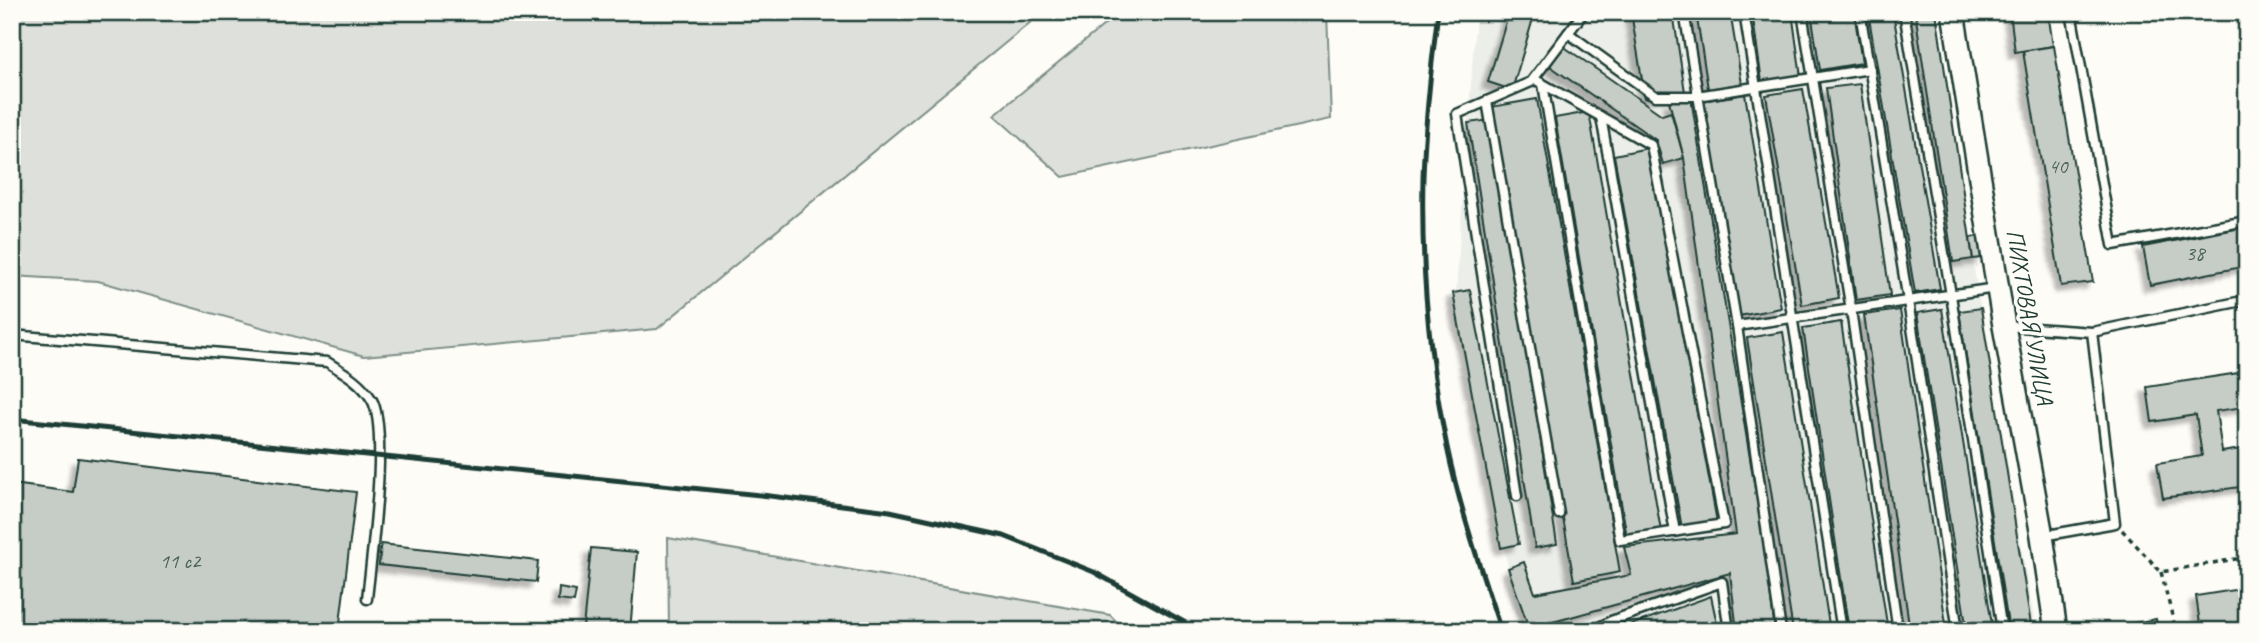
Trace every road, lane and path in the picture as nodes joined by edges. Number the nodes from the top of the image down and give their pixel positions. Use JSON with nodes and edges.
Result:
{"nodes":[{"id":1,"x":1584,"y":12,"type":"edge"},
{"id":2,"x":1684,"y":12,"type":"edge"},
{"id":3,"x":1744,"y":12,"type":"edge"},
{"id":4,"x":1802,"y":12,"type":"edge"},
{"id":5,"x":1860,"y":12,"type":"edge"},
{"id":6,"x":1904,"y":12,"type":"edge"},
{"id":7,"x":1953,"y":12,"type":"edge"},
{"id":8,"x":2071,"y":12,"type":"edge"},
{"id":9,"x":1568,"y":33,"type":"junction"},
{"id":10,"x":1870,"y":69,"type":"junction"},
{"id":11,"x":1812,"y":78,"type":"junction"},
{"id":12,"x":1534,"y":79,"type":"junction"},
{"id":13,"x":1543,"y":83,"type":"junction"},
{"id":14,"x":1755,"y":87,"type":"junction"},
{"id":15,"x":1698,"y":96,"type":"junction"},
{"id":16,"x":1487,"y":101,"type":"junction"},
{"id":17,"x":1601,"y":117,"type":"junction"},
{"id":18,"x":2247,"y":221,"type":"edge"},
{"id":19,"x":1998,"y":288,"type":"junction"},
{"id":20,"x":1951,"y":295,"type":"junction"},
{"id":21,"x":2247,"y":300,"type":"edge"},
{"id":22,"x":1908,"y":301,"type":"junction"},
{"id":23,"x":1851,"y":310,"type":"junction"},
{"id":24,"x":1794,"y":318,"type":"junction"},
{"id":25,"x":1737,"y":326,"type":"junction"},
{"id":26,"x":2004,"y":326,"type":"junction"},
{"id":27,"x":2092,"y":332,"type":"junction"},
{"id":28,"x":12,"y":335,"type":"edge"},
{"id":29,"x":1517,"y":496,"type":"dead end"},
{"id":30,"x":1559,"y":514,"type":"dead end"},
{"id":31,"x":2115,"y":523,"type":"junction"},
{"id":32,"x":1675,"y":532,"type":"junction"},
{"id":33,"x":2042,"y":536,"type":"junction"},
{"id":34,"x":2247,"y":557,"type":"edge"},
{"id":35,"x":2161,"y":572,"type":"junction"},
{"id":36,"x":367,"y":599,"type":"dead end"},
{"id":37,"x":1591,"y":631,"type":"edge"},
{"id":38,"x":1729,"y":631,"type":"edge"},
{"id":39,"x":1781,"y":631,"type":"edge"},
{"id":40,"x":1842,"y":631,"type":"edge"},
{"id":41,"x":1898,"y":631,"type":"edge"},
{"id":42,"x":1958,"y":631,"type":"edge"},
{"id":43,"x":2002,"y":631,"type":"edge"},
{"id":44,"x":2056,"y":631,"type":"edge"},
{"id":45,"x":2176,"y":631,"type":"edge"}],
"edges":[{"from":1,"to":9,"type":"lane"},
{"from":2,"to":15,"type":"lane"},
{"from":3,"to":14,"type":"lane"},
{"from":4,"to":11,"type":"lane"},
{"from":5,"to":10,"type":"lane"},
{"from":6,"to":20,"type":"lane"},
{"from":7,"to":19,"type":"street","name":"ПИХТОВАЯ УЛИЦА"},
{"from":8,"to":18,"type":"lane"},
{"from":9,"to":12,"type":"lane"},
{"from":9,"to":15,"type":"lane"},
{"from":10,"to":11,"type":"lane"},
{"from":10,"to":22,"type":"lane"},
{"from":11,"to":14,"type":"lane"},
{"from":11,"to":23,"type":"lane"},
{"from":12,"to":13,"type":"lane"},
{"from":12,"to":16,"type":"lane"},
{"from":13,"to":17,"type":"lane"},
{"from":13,"to":32,"type":"lane"},
{"from":14,"to":15,"type":"lane"},
{"from":14,"to":24,"type":"lane"},
{"from":15,"to":25,"type":"lane"},
{"from":16,"to":29,"type":"lane"},
{"from":16,"to":30,"type":"lane"},
{"from":17,"to":32,"type":"lane"},
{"from":17,"to":32,"type":"lane"},
{"from":19,"to":20,"type":"lane"},
{"from":19,"to":26,"type":"street","name":"ПИХТОВАЯ УЛИЦА"},
{"from":20,"to":22,"type":"lane"},
{"from":20,"to":43,"type":"lane"},
{"from":21,"to":27,"type":"lane"},
{"from":22,"to":23,"type":"lane"},
{"from":22,"to":42,"type":"lane"},
{"from":23,"to":24,"type":"lane"},
{"from":23,"to":41,"type":"lane"},
{"from":24,"to":25,"type":"lane"},
{"from":24,"to":40,"type":"lane"},
{"from":25,"to":39,"type":"lane"},
{"from":26,"to":27,"type":"lane"},
{"from":26,"to":33,"type":"street","name":"ПИХТОВАЯ УЛИЦА"},
{"from":27,"to":31,"type":"lane"},
{"from":28,"to":36,"type":"lane"},
{"from":31,"to":33,"type":"lane"},
{"from":31,"to":35,"type":"path"},
{"from":33,"to":44,"type":"street","name":"ПИХТОВАЯ УЛИЦА"},
{"from":34,"to":35,"type":"path"},
{"from":35,"to":45,"type":"path"},
{"from":37,"to":38,"type":"lane"}]}
